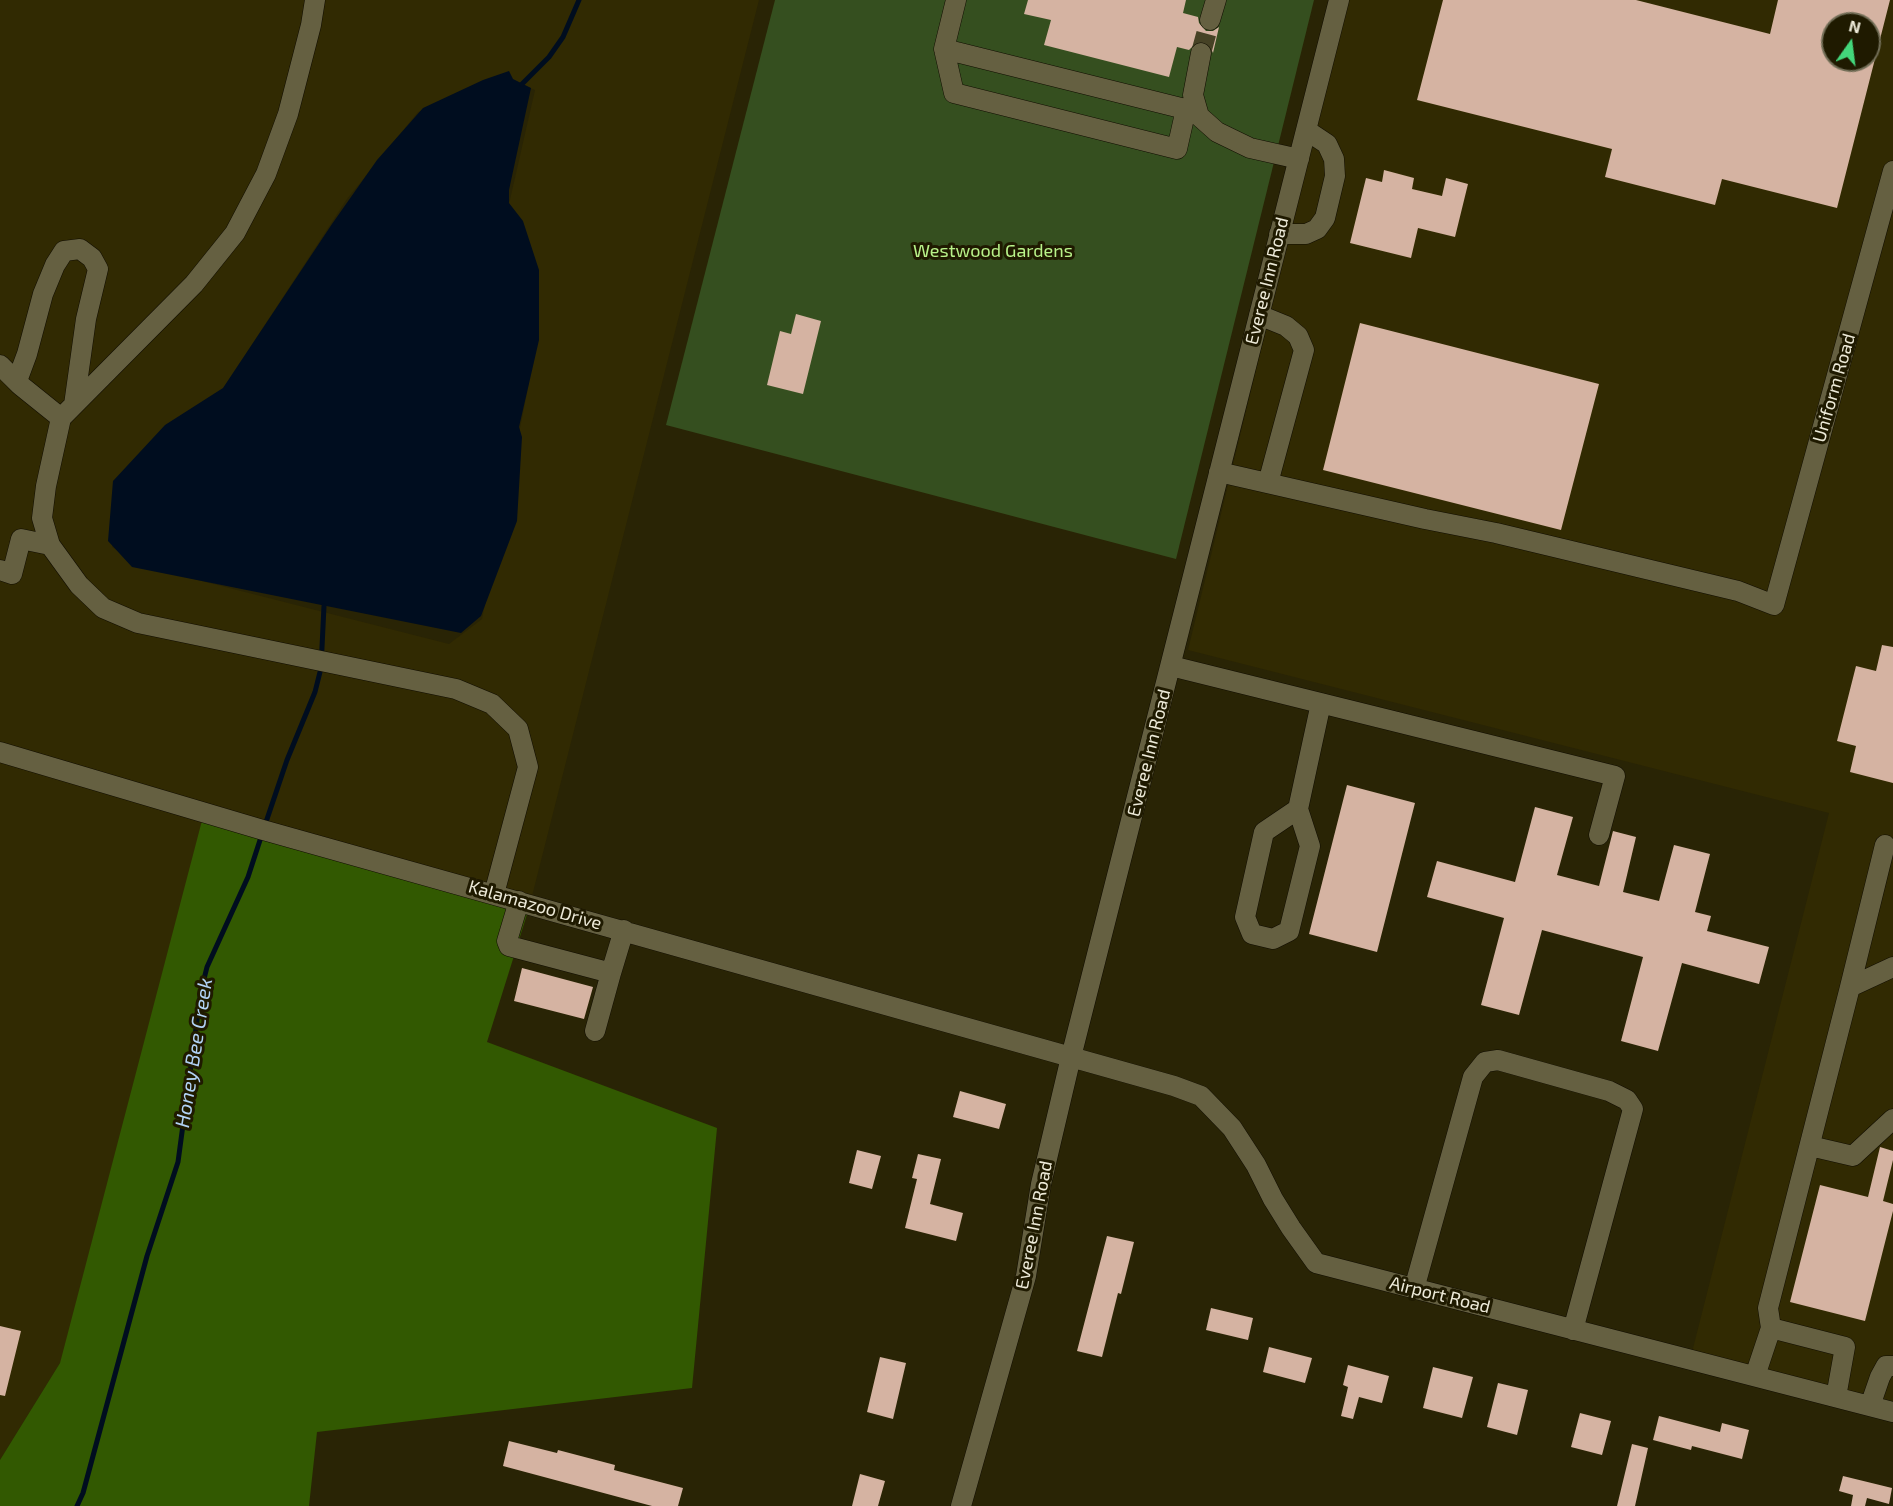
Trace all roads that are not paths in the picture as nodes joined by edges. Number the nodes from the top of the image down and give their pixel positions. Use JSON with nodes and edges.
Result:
{"nodes":[{"id":1,"x":315,"y":0,"type":"edge"},
{"id":2,"x":956,"y":0,"type":"edge"},
{"id":3,"x":1216,"y":0,"type":"edge"},
{"id":4,"x":1339,"y":0,"type":"edge"},
{"id":5,"x":1210,"y":20,"type":"tunnel mouth"},
{"id":6,"x":944,"y":49,"type":"junction"},
{"id":7,"x":1201,"y":53,"type":"tunnel mouth"},
{"id":8,"x":1191,"y":110,"type":"junction"},
{"id":9,"x":1306,"y":130,"type":"junction"},
{"id":10,"x":1299,"y":159,"type":"junction"},
{"id":11,"x":1893,"y":171,"type":"edge"},
{"id":12,"x":1280,"y":234,"type":"junction"},
{"id":13,"x":1885,"y":234,"type":"edge"},
{"id":14,"x":1259,"y":315,"type":"junction"},
{"id":15,"x":0,"y":364,"type":"edge"},
{"id":16,"x":17,"y":381,"type":"junction"},
{"id":17,"x":68,"y":412,"type":"junction"},
{"id":18,"x":1219,"y":472,"type":"junction"},
{"id":19,"x":1268,"y":483,"type":"junction"},
{"id":20,"x":50,"y":545,"type":"junction"},
{"id":21,"x":0,"y":570,"type":"edge"},
{"id":22,"x":1171,"y":666,"type":"junction"},
{"id":23,"x":1322,"y":703,"type":"junction"},
{"id":24,"x":0,"y":752,"type":"edge"},
{"id":25,"x":1298,"y":809,"type":"junction"},
{"id":26,"x":1599,"y":835,"type":"dead end"},
{"id":27,"x":1885,"y":845,"type":"dead end"},
{"id":28,"x":494,"y":894,"type":"junction"},
{"id":29,"x":519,"y":901,"type":"junction"},
{"id":30,"x":624,"y":930,"type":"junction"},
{"id":31,"x":1893,"y":967,"type":"edge"},
{"id":32,"x":611,"y":973,"type":"junction"},
{"id":33,"x":1850,"y":987,"type":"junction"},
{"id":34,"x":595,"y":1032,"type":"dead end"},
{"id":35,"x":1071,"y":1057,"type":"junction"},
{"id":36,"x":1893,"y":1119,"type":"edge"},
{"id":37,"x":1810,"y":1146,"type":"junction"},
{"id":38,"x":1414,"y":1289,"type":"junction"},
{"id":39,"x":1771,"y":1328,"type":"junction"},
{"id":40,"x":1573,"y":1330,"type":"junction"},
{"id":41,"x":1893,"y":1366,"type":"edge"},
{"id":42,"x":1755,"y":1376,"type":"junction"},
{"id":43,"x":1836,"y":1397,"type":"junction"},
{"id":44,"x":1870,"y":1406,"type":"junction"},
{"id":45,"x":1893,"y":1412,"type":"edge"},
{"id":46,"x":962,"y":1506,"type":"edge"}],
"edges":[{"from":1,"to":17,"type":"street"},
{"from":2,"to":6,"type":"street"},
{"from":3,"to":5,"type":"street"},
{"from":4,"to":9,"type":"street","name":"Everee Inn Road"},
{"from":6,"to":8,"type":"street"},
{"from":6,"to":8,"type":"street"},
{"from":7,"to":8,"type":"street"},
{"from":8,"to":10,"type":"street"},
{"from":9,"to":10,"type":"street","name":"Everee Inn Road"},
{"from":9,"to":12,"type":"street"},
{"from":10,"to":12,"type":"street","name":"Everee Inn Road"},
{"from":11,"to":13,"type":"street","name":"Uniform Road"},
{"from":12,"to":14,"type":"street","name":"Everee Inn Road"},
{"from":13,"to":19,"type":"street","name":"Uniform Road"},
{"from":14,"to":18,"type":"street","name":"Everee Inn Road"},
{"from":14,"to":19,"type":"street"},
{"from":15,"to":16,"type":"street"},
{"from":16,"to":17,"type":"street"},
{"from":16,"to":17,"type":"street"},
{"from":17,"to":20,"type":"street"},
{"from":18,"to":19,"type":"street"},
{"from":18,"to":22,"type":"street","name":"Everee Inn Road"},
{"from":20,"to":21,"type":"street"},
{"from":20,"to":28,"type":"street"},
{"from":22,"to":23,"type":"street"},
{"from":22,"to":35,"type":"street","name":"Everee Inn Road"},
{"from":23,"to":25,"type":"street"},
{"from":23,"to":26,"type":"street"},
{"from":24,"to":28,"type":"street","name":"Kalamazoo Drive"},
{"from":25,"to":25,"type":"street"},
{"from":27,"to":33,"type":"street"},
{"from":28,"to":29,"type":"street","name":"Kalamazoo Drive"},
{"from":29,"to":30,"type":"street","name":"Kalamazoo Drive"},
{"from":29,"to":32,"type":"street"},
{"from":30,"to":32,"type":"street"},
{"from":30,"to":35,"type":"street","name":"Kalamazoo Drive"},
{"from":31,"to":33,"type":"street"},
{"from":32,"to":34,"type":"street"},
{"from":33,"to":37,"type":"street"},
{"from":35,"to":38,"type":"street","name":"Airport Road"},
{"from":35,"to":46,"type":"street","name":"Everee Inn Road"},
{"from":36,"to":37,"type":"street"},
{"from":37,"to":39,"type":"street"},
{"from":38,"to":40,"type":"street","name":"Airport Road"},
{"from":38,"to":40,"type":"street"},
{"from":39,"to":42,"type":"street"},
{"from":39,"to":43,"type":"street"},
{"from":40,"to":42,"type":"street","name":"Airport Road"},
{"from":41,"to":44,"type":"street"},
{"from":42,"to":43,"type":"street","name":"Airport Road"},
{"from":43,"to":44,"type":"street","name":"Airport Road"},
{"from":44,"to":45,"type":"street","name":"Airport Road"}]}
